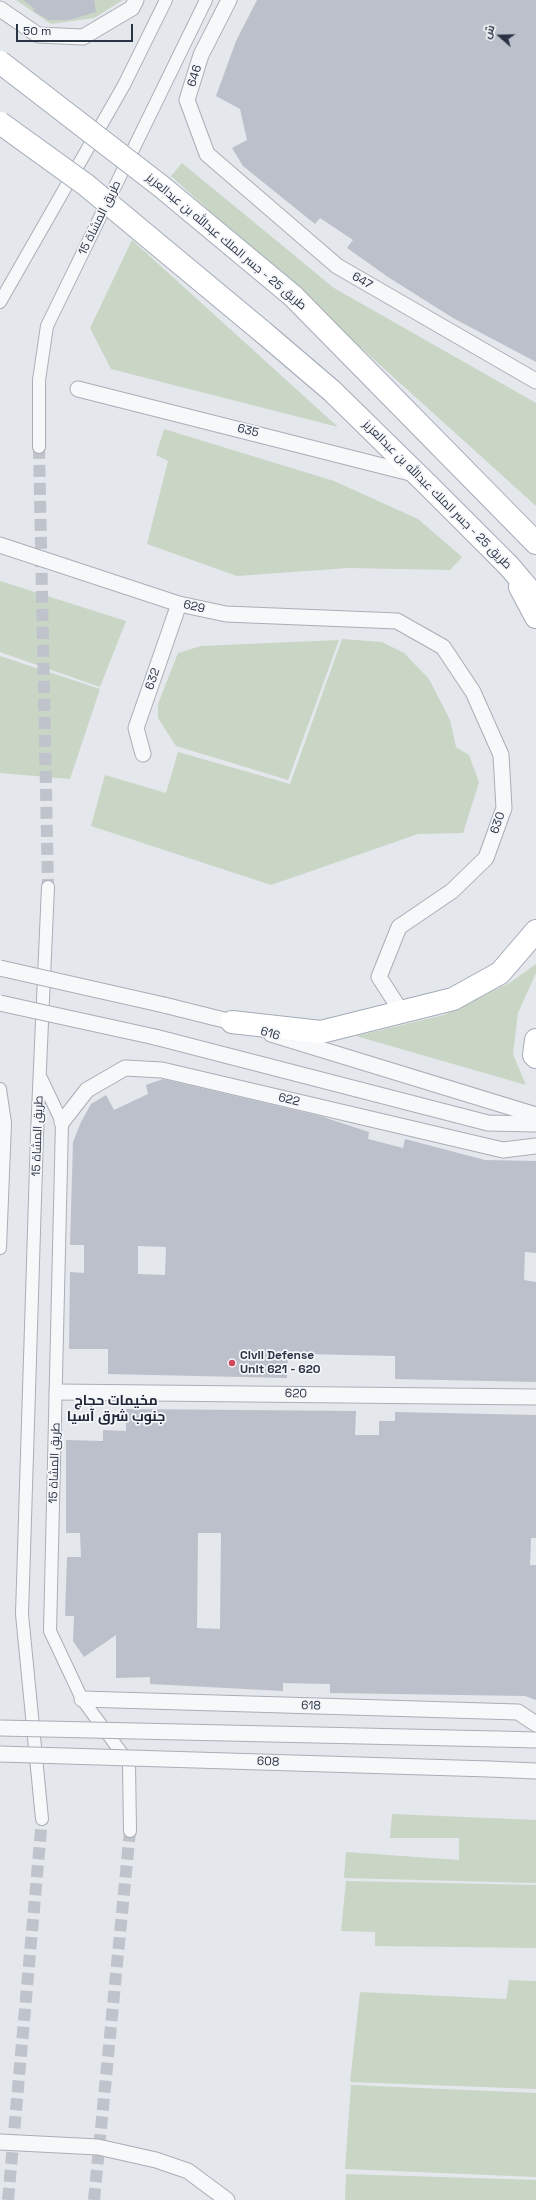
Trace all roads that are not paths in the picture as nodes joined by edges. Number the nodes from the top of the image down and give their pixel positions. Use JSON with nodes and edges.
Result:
{"nodes":[{"id":1,"x":136,"y":0,"type":"edge"},
{"id":2,"x":166,"y":0,"type":"edge"},
{"id":3,"x":206,"y":0,"type":"edge"},
{"id":4,"x":229,"y":0,"type":"edge"},
{"id":5,"x":0,"y":9,"type":"edge"},
{"id":6,"x":0,"y":62,"type":"edge"},
{"id":7,"x":0,"y":123,"type":"edge"},
{"id":8,"x":207,"y":154,"type":"joint"},
{"id":9,"x":0,"y":302,"type":"edge"},
{"id":10,"x":536,"y":381,"type":"edge"},
{"id":11,"x":78,"y":389,"type":"dead end"},
{"id":12,"x":39,"y":447,"type":"tunnel mouth"},
{"id":13,"x":418,"y":474,"type":"junction"},
{"id":14,"x":536,"y":542,"type":"edge"},
{"id":15,"x":0,"y":545,"type":"edge"},
{"id":16,"x":509,"y":566,"type":"junction"},
{"id":17,"x":536,"y":598,"type":"edge"},
{"id":18,"x":179,"y":604,"type":"junction"},
{"id":19,"x":536,"y":617,"type":"edge"},
{"id":20,"x":397,"y":621,"type":"joint"},
{"id":21,"x":144,"y":754,"type":"dead end"},
{"id":22,"x":48,"y":887,"type":"tunnel mouth"},
{"id":23,"x":536,"y":931,"type":"edge"},
{"id":24,"x":0,"y":968,"type":"edge"},
{"id":25,"x":0,"y":1003,"type":"edge"},
{"id":26,"x":401,"y":1011,"type":"junction"},
{"id":27,"x":232,"y":1022,"type":"junction"},
{"id":28,"x":536,"y":1040,"type":"edge"},
{"id":29,"x":536,"y":1057,"type":"edge"},
{"id":30,"x":40,"y":1076,"type":"junction"},
{"id":31,"x":0,"y":1089,"type":"edge"},
{"id":32,"x":536,"y":1115,"type":"edge"},
{"id":33,"x":62,"y":1122,"type":"junction"},
{"id":34,"x":536,"y":1124,"type":"edge"},
{"id":35,"x":536,"y":1146,"type":"edge"},
{"id":36,"x":0,"y":1248,"type":"edge"},
{"id":37,"x":57,"y":1392,"type":"junction"},
{"id":38,"x":536,"y":1397,"type":"edge"},
{"id":39,"x":82,"y":1699,"type":"junction"},
{"id":40,"x":536,"y":1724,"type":"edge"},
{"id":41,"x":0,"y":1728,"type":"edge"},
{"id":42,"x":536,"y":1740,"type":"edge"},
{"id":43,"x":0,"y":1754,"type":"edge"},
{"id":44,"x":536,"y":1772,"type":"edge"},
{"id":45,"x":42,"y":1819,"type":"tunnel mouth"},
{"id":46,"x":130,"y":1831,"type":"tunnel mouth"},
{"id":47,"x":0,"y":2142,"type":"edge"},
{"id":48,"x":227,"y":2200,"type":"edge"}],
"edges":[{"from":1,"to":5,"type":"street"},
{"from":2,"to":9,"type":"street"},
{"from":3,"to":12,"type":"street","name":"طريق المشاة 15"},
{"from":4,"to":8,"type":"street","name":"646"},
{"from":6,"to":14,"type":"main road","name":"طريق 25 - جسر الملك عبدالله بن عبدالعزيز","bridge":true},
{"from":7,"to":13,"type":"main road","name":"طريق 25 - جسر الملك عبدالله بن عبدالعزيز","bridge":true},
{"from":8,"to":10,"type":"street","name":"647"},
{"from":11,"to":13,"type":"street","name":"635"},
{"from":13,"to":16,"type":"main road","name":"طريق 25 - جسر الملك عبدالله بن عبدالعزيز"},
{"from":15,"to":18,"type":"street","name":"629"},
{"from":16,"to":17,"type":"main road","name":"طريق 25 - جسر الملك عبدالله بن عبدالعزيز"},
{"from":16,"to":19,"type":"main road"},
{"from":18,"to":20,"type":"street","name":"629"},
{"from":18,"to":21,"type":"street","name":"632"},
{"from":20,"to":26,"type":"street","name":"630"},
{"from":22,"to":30,"type":"street","name":"طريق المشاة 15"},
{"from":23,"to":26,"type":"main road"},
{"from":24,"to":27,"type":"street","name":"616","bridge":true},
{"from":25,"to":34,"type":"street","bridge":true},
{"from":26,"to":27,"type":"main road"},
{"from":27,"to":32,"type":"street","name":"616"},
{"from":28,"to":29,"type":"main road"},
{"from":30,"to":33,"type":"street","name":"طريق المشاة 15"},
{"from":30,"to":45,"type":"street","name":"طريق المشاة 15"},
{"from":31,"to":36,"type":"street"},
{"from":33,"to":35,"type":"street","name":"622"},
{"from":33,"to":37,"type":"street","name":"طريق المشاة 15"},
{"from":37,"to":38,"type":"street","name":"620"},
{"from":37,"to":39,"type":"street","name":"طريق المشاة 15"},
{"from":39,"to":40,"type":"street","name":"618"},
{"from":39,"to":46,"type":"street","name":"طريق المشاة 15"},
{"from":41,"to":42,"type":"street","bridge":true},
{"from":43,"to":44,"type":"street","name":"608","bridge":true},
{"from":47,"to":48,"type":"street"}]}
